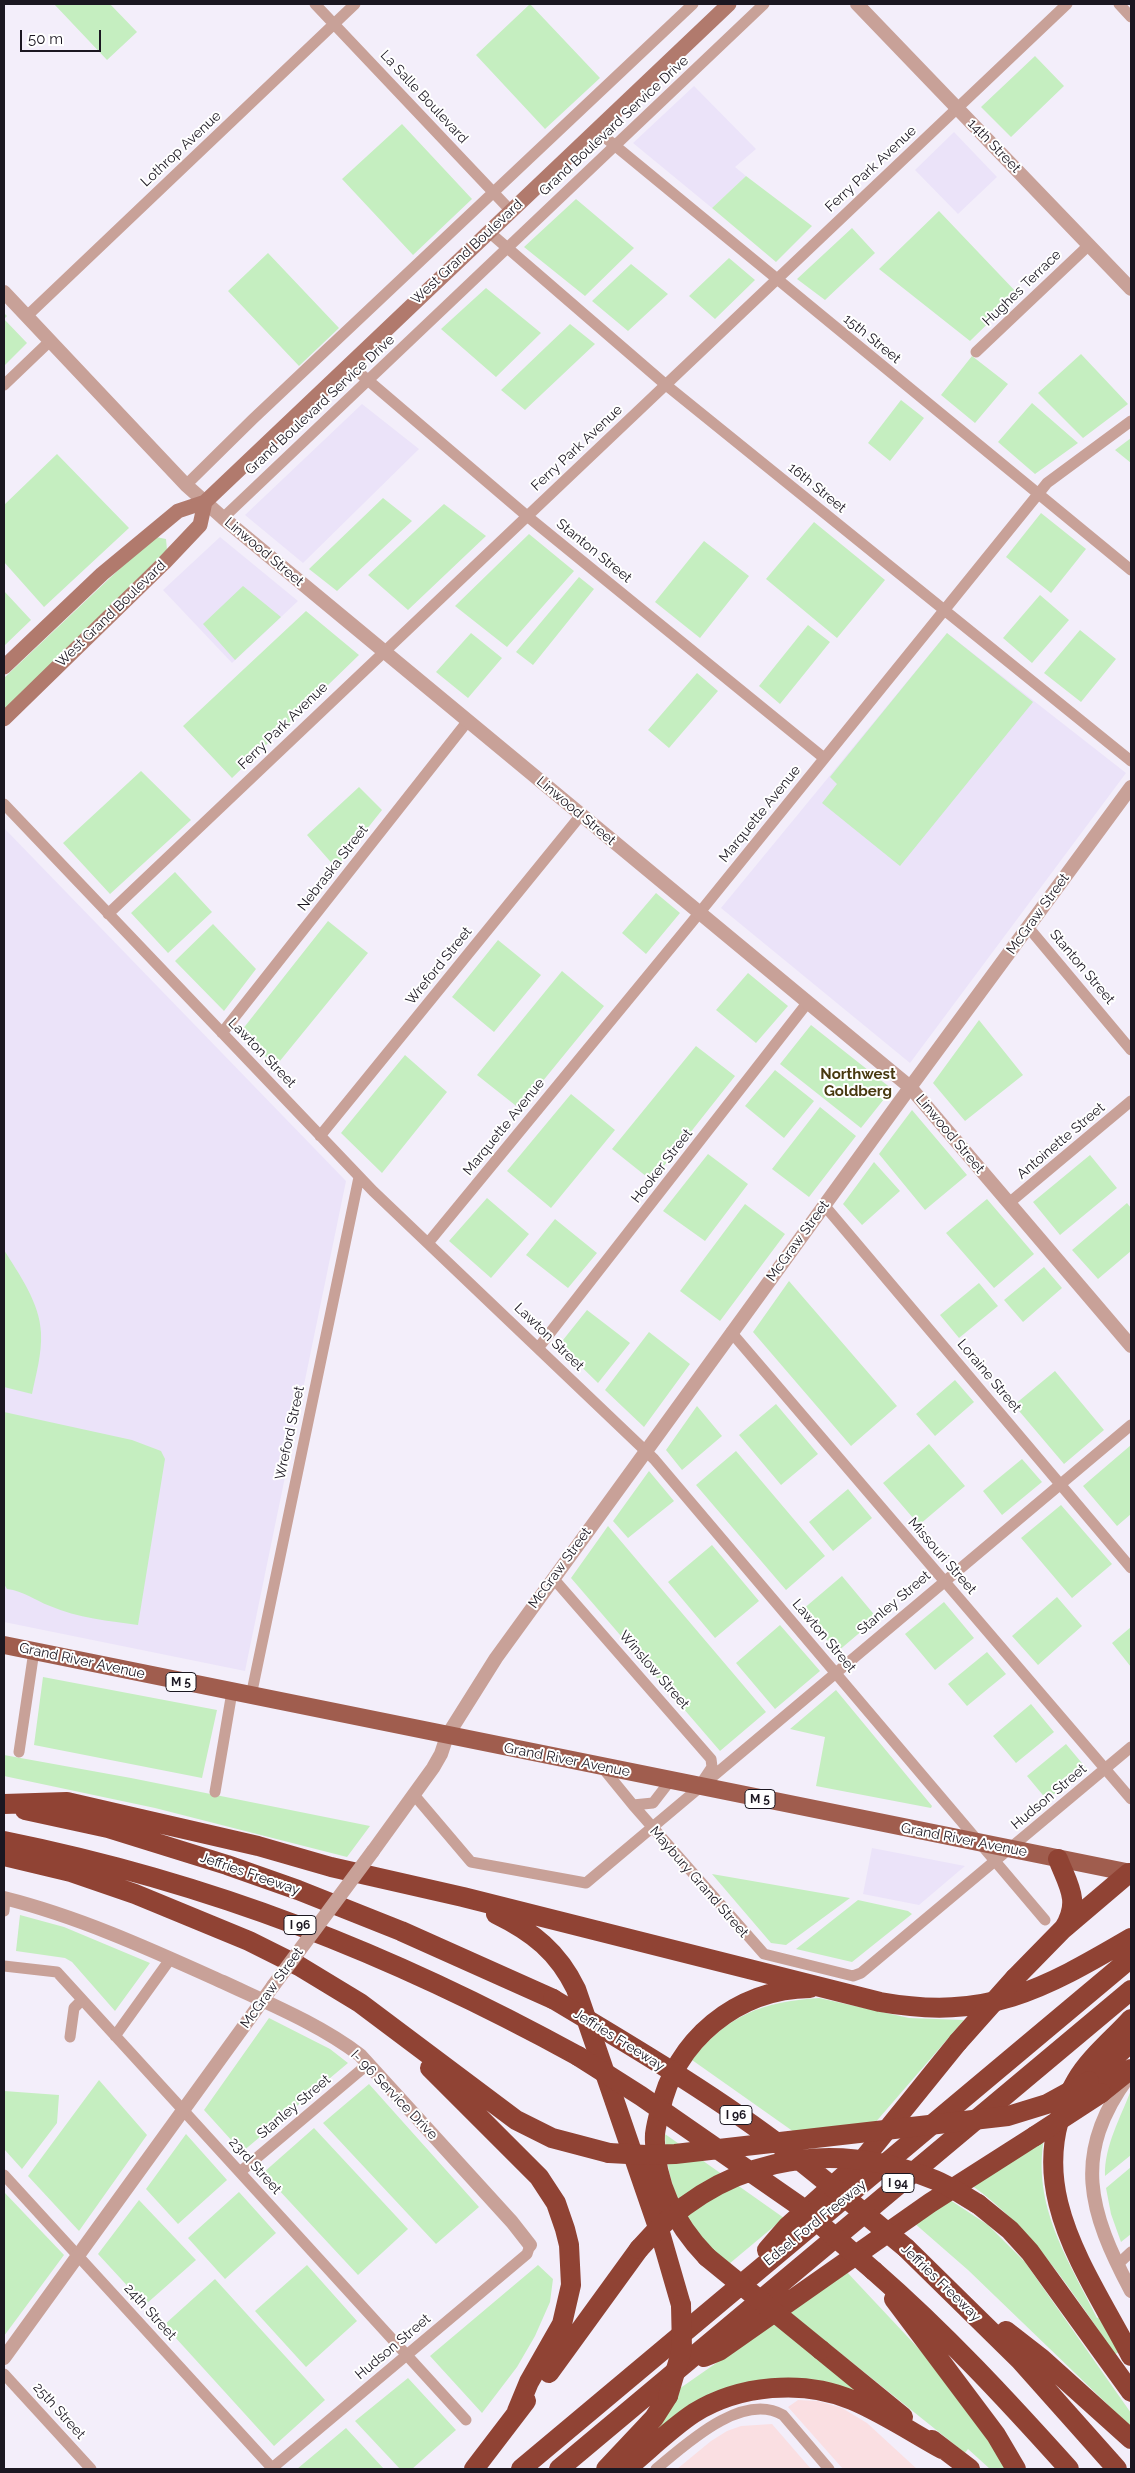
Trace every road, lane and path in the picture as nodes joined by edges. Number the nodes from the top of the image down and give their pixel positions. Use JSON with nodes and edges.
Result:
{"nodes":[{"id":1,"x":315,"y":4,"type":"edge"},
{"id":2,"x":355,"y":4,"type":"edge"},
{"id":3,"x":693,"y":4,"type":"edge"},
{"id":4,"x":729,"y":4,"type":"edge"},
{"id":5,"x":764,"y":4,"type":"edge"},
{"id":6,"x":857,"y":4,"type":"edge"},
{"id":7,"x":1067,"y":4,"type":"edge"},
{"id":8,"x":1119,"y":4,"type":"edge"},
{"id":9,"x":1131,"y":16,"type":"edge"},
{"id":10,"x":334,"y":24,"type":"junction"},
{"id":11,"x":958,"y":108,"type":"junction"},
{"id":12,"x":596,"y":130,"type":"junction"},
{"id":13,"x":614,"y":146,"type":"junction"},
{"id":14,"x":494,"y":193,"type":"junction"},
{"id":15,"x":511,"y":211,"type":"junction"},
{"id":16,"x":489,"y":232,"type":"junction"},
{"id":17,"x":1089,"y":245,"type":"junction"},
{"id":18,"x":506,"y":249,"type":"junction"},
{"id":19,"x":776,"y":280,"type":"junction"},
{"id":20,"x":1131,"y":289,"type":"edge"},
{"id":21,"x":4,"y":292,"type":"edge"},
{"id":22,"x":27,"y":316,"type":"junction"},
{"id":23,"x":50,"y":341,"type":"junction"},
{"id":24,"x":976,"y":352,"type":"dead end"},
{"id":25,"x":349,"y":364,"type":"junction"},
{"id":26,"x":368,"y":381,"type":"junction"},
{"id":27,"x":4,"y":385,"type":"edge"},
{"id":28,"x":666,"y":385,"type":"junction"},
{"id":29,"x":1131,"y":421,"type":"edge"},
{"id":30,"x":186,"y":485,"type":"junction"},
{"id":31,"x":1039,"y":493,"type":"junction"},
{"id":32,"x":205,"y":502,"type":"junction"},
{"id":33,"x":527,"y":516,"type":"junction"},
{"id":34,"x":223,"y":518,"type":"junction"},
{"id":35,"x":1131,"y":570,"type":"edge"},
{"id":36,"x":944,"y":611,"type":"junction"},
{"id":37,"x":383,"y":652,"type":"junction"},
{"id":38,"x":4,"y":667,"type":"edge"},
{"id":39,"x":4,"y":719,"type":"edge"},
{"id":40,"x":467,"y":722,"type":"junction"},
{"id":41,"x":824,"y":758,"type":"junction"},
{"id":42,"x":1131,"y":761,"type":"edge"},
{"id":43,"x":1131,"y":787,"type":"edge"},
{"id":44,"x":4,"y":804,"type":"edge"},
{"id":45,"x":581,"y":815,"type":"junction"},
{"id":46,"x":699,"y":913,"type":"junction"},
{"id":47,"x":108,"y":914,"type":"junction"},
{"id":48,"x":1028,"y":927,"type":"junction"},
{"id":49,"x":808,"y":1002,"type":"junction"},
{"id":50,"x":222,"y":1033,"type":"junction"},
{"id":51,"x":1131,"y":1050,"type":"edge"},
{"id":52,"x":910,"y":1087,"type":"junction"},
{"id":53,"x":1131,"y":1101,"type":"edge"},
{"id":54,"x":320,"y":1136,"type":"junction"},
{"id":55,"x":359,"y":1176,"type":"junction"},
{"id":56,"x":1009,"y":1204,"type":"junction"},
{"id":57,"x":824,"y":1205,"type":"junction"},
{"id":58,"x":428,"y":1243,"type":"junction"},
{"id":59,"x":732,"y":1332,"type":"junction"},
{"id":60,"x":1131,"y":1346,"type":"edge"},
{"id":61,"x":539,"y":1347,"type":"junction"},
{"id":62,"x":1131,"y":1425,"type":"edge"},
{"id":63,"x":646,"y":1450,"type":"junction"},
{"id":64,"x":1061,"y":1484,"type":"junction"},
{"id":65,"x":1131,"y":1568,"type":"edge"},
{"id":66,"x":553,"y":1578,"type":"junction"},
{"id":67,"x":944,"y":1581,"type":"junction"},
{"id":68,"x":4,"y":1645,"type":"edge"},
{"id":69,"x":34,"y":1651,"type":"junction"},
{"id":70,"x":835,"y":1672,"type":"junction"},
{"id":71,"x":232,"y":1692,"type":"junction"},
{"id":72,"x":251,"y":1696,"type":"junction"},
{"id":73,"x":447,"y":1736,"type":"junction"},
{"id":74,"x":1131,"y":1747,"type":"edge"},
{"id":75,"x":19,"y":1752,"type":"dead end"},
{"id":76,"x":602,"y":1767,"type":"junction"},
{"id":77,"x":1105,"y":1769,"type":"junction"},
{"id":78,"x":670,"y":1781,"type":"junction"},
{"id":79,"x":699,"y":1787,"type":"junction"},
{"id":80,"x":214,"y":1792,"type":"dead end"},
{"id":81,"x":415,"y":1796,"type":"junction"},
{"id":82,"x":1131,"y":1799,"type":"edge"},
{"id":83,"x":4,"y":1805,"type":"edge"},
{"id":84,"x":633,"y":1805,"type":"junction"},
{"id":85,"x":651,"y":1827,"type":"junction"},
{"id":86,"x":4,"y":1841,"type":"edge"},
{"id":87,"x":981,"y":1844,"type":"junction"},
{"id":88,"x":1010,"y":1849,"type":"junction"},
{"id":89,"x":4,"y":1856,"type":"edge"},
{"id":90,"x":1058,"y":1859,"type":"junction"},
{"id":91,"x":996,"y":1860,"type":"junction"},
{"id":92,"x":1131,"y":1873,"type":"edge"},
{"id":93,"x":463,"y":1897,"type":"junction"},
{"id":94,"x":4,"y":1902,"type":"edge"},
{"id":95,"x":1044,"y":1920,"type":"dead end"},
{"id":96,"x":1063,"y":1929,"type":"junction"},
{"id":97,"x":1131,"y":1938,"type":"edge"},
{"id":98,"x":170,"y":1958,"type":"junction"},
{"id":99,"x":1131,"y":1958,"type":"edge"},
{"id":100,"x":870,"y":1965,"type":"joint"},
{"id":101,"x":4,"y":1966,"type":"edge"},
{"id":102,"x":1131,"y":1990,"type":"edge"},
{"id":103,"x":839,"y":1991,"type":"junction"},
{"id":104,"x":82,"y":2000,"type":"junction"},
{"id":105,"x":262,"y":2000,"type":"junction"},
{"id":106,"x":1131,"y":2019,"type":"edge"},
{"id":107,"x":393,"y":2028,"type":"junction"},
{"id":108,"x":115,"y":2036,"type":"junction"},
{"id":109,"x":70,"y":2037,"type":"dead end"},
{"id":110,"x":1131,"y":2042,"type":"edge"},
{"id":111,"x":368,"y":2064,"type":"junction"},
{"id":112,"x":1131,"y":2069,"type":"edge"},
{"id":113,"x":1131,"y":2074,"type":"edge"},
{"id":114,"x":1095,"y":2087,"type":"junction"},
{"id":115,"x":184,"y":2110,"type":"junction"},
{"id":116,"x":240,"y":2172,"type":"junction"},
{"id":117,"x":4,"y":2175,"type":"edge"},
{"id":118,"x":530,"y":2245,"type":"joint"},
{"id":119,"x":1131,"y":2252,"type":"edge"},
{"id":120,"x":79,"y":2256,"type":"junction"},
{"id":121,"x":1117,"y":2264,"type":"junction"},
{"id":122,"x":874,"y":2271,"type":"junction"},
{"id":123,"x":942,"y":2281,"type":"junction"},
{"id":124,"x":1131,"y":2291,"type":"edge"},
{"id":125,"x":722,"y":2299,"type":"junction"},
{"id":126,"x":406,"y":2355,"type":"junction"},
{"id":127,"x":1131,"y":2356,"type":"edge"},
{"id":128,"x":4,"y":2358,"type":"edge"},
{"id":129,"x":679,"y":2368,"type":"junction"},
{"id":130,"x":4,"y":2374,"type":"edge"},
{"id":131,"x":1131,"y":2392,"type":"edge"},
{"id":132,"x":517,"y":2411,"type":"junction"},
{"id":133,"x":466,"y":2420,"type":"dead end"},
{"id":134,"x":1131,"y":2439,"type":"edge"},
{"id":135,"x":942,"y":2449,"type":"junction"},
{"id":136,"x":91,"y":2469,"type":"edge"},
{"id":137,"x":272,"y":2469,"type":"edge"},
{"id":138,"x":474,"y":2469,"type":"edge"},
{"id":139,"x":521,"y":2469,"type":"edge"},
{"id":140,"x":558,"y":2469,"type":"edge"},
{"id":141,"x":606,"y":2469,"type":"edge"},
{"id":142,"x":626,"y":2469,"type":"edge"},
{"id":143,"x":656,"y":2469,"type":"edge"},
{"id":144,"x":828,"y":2469,"type":"edge"},
{"id":145,"x":970,"y":2469,"type":"edge"},
{"id":146,"x":1016,"y":2469,"type":"edge"},
{"id":147,"x":1069,"y":2469,"type":"edge"},
{"id":148,"x":1117,"y":2469,"type":"edge"}],
"edges":[{"from":1,"to":10,"type":"street","name":"La Salle Boulevard"},
{"from":2,"to":10,"type":"street","name":"Lothrop Avenue"},
{"from":3,"to":14,"type":"street"},
{"from":4,"to":12,"type":"main road","name":"West Grand Boulevard"},
{"from":5,"to":13,"type":"street","name":"Grand Boulevard Service Drive"},
{"from":6,"to":11,"type":"street","name":"14th Street"},
{"from":7,"to":11,"type":"street","name":"Ferry Park Avenue"},
{"from":8,"to":9,"type":"street"},
{"from":10,"to":14,"type":"street","name":"La Salle Boulevard"},
{"from":10,"to":22,"type":"street","name":"Lothrop Avenue"},
{"from":11,"to":17,"type":"street","name":"14th Street"},
{"from":11,"to":19,"type":"street","name":"Ferry Park Avenue"},
{"from":12,"to":13,"type":"street","name":"15th Street"},
{"from":12,"to":15,"type":"main road","name":"West Grand Boulevard"},
{"from":13,"to":18,"type":"street","name":"Grand Boulevard Service Drive"},
{"from":13,"to":19,"type":"street","name":"15th Street"},
{"from":14,"to":15,"type":"street","name":"La Salle Boulevard"},
{"from":14,"to":30,"type":"street"},
{"from":15,"to":16,"type":"main road","name":"West Grand Boulevard"},
{"from":16,"to":18,"type":"street","name":"16th Street"},
{"from":16,"to":25,"type":"main road","name":"West Grand Boulevard"},
{"from":17,"to":20,"type":"street","name":"14th Street"},
{"from":17,"to":24,"type":"street","name":"Hughes Terrace"},
{"from":18,"to":26,"type":"street","name":"Grand Boulevard Service Drive"},
{"from":18,"to":28,"type":"street","name":"16th Street"},
{"from":19,"to":28,"type":"street","name":"Ferry Park Avenue"},
{"from":19,"to":31,"type":"street","name":"15th Street"},
{"from":21,"to":22,"type":"street","name":"Linwood Street"},
{"from":22,"to":23,"type":"street","name":"Linwood Street"},
{"from":23,"to":27,"type":"street"},
{"from":23,"to":30,"type":"street","name":"Linwood Street"},
{"from":25,"to":26,"type":"street","name":"Stanton Street"},
{"from":25,"to":32,"type":"main road","name":"West Grand Boulevard"},
{"from":26,"to":33,"type":"street","name":"Stanton Street"},
{"from":26,"to":34,"type":"street","name":"Grand Boulevard Service Drive"},
{"from":28,"to":33,"type":"street","name":"Ferry Park Avenue"},
{"from":28,"to":36,"type":"street","name":"16th Street"},
{"from":29,"to":31,"type":"street","name":"Marquette Avenue"},
{"from":30,"to":32,"type":"street","name":"Linwood Street"},
{"from":31,"to":35,"type":"street","name":"15th Street"},
{"from":31,"to":36,"type":"street","name":"Marquette Avenue"},
{"from":32,"to":34,"type":"street","name":"Linwood Street"},
{"from":32,"to":38,"type":"main road","name":"West Grand Boulevard"},
{"from":32,"to":39,"type":"main road","name":"West Grand Boulevard"},
{"from":33,"to":37,"type":"street","name":"Ferry Park Avenue"},
{"from":33,"to":41,"type":"street","name":"Stanton Street"},
{"from":34,"to":37,"type":"street","name":"Linwood Street"},
{"from":36,"to":41,"type":"street","name":"Marquette Avenue"},
{"from":36,"to":42,"type":"street","name":"16th Street"},
{"from":37,"to":40,"type":"street","name":"Linwood Street"},
{"from":37,"to":47,"type":"street","name":"Ferry Park Avenue"},
{"from":40,"to":45,"type":"street","name":"Linwood Street"},
{"from":40,"to":50,"type":"street","name":"Nebraska Street"},
{"from":41,"to":46,"type":"street","name":"Marquette Avenue"},
{"from":43,"to":48,"type":"street","name":"McGraw Street"},
{"from":44,"to":47,"type":"street","name":"Lawton Street"},
{"from":45,"to":46,"type":"street","name":"Linwood Street"},
{"from":45,"to":54,"type":"street","name":"Wreford Street"},
{"from":46,"to":49,"type":"street","name":"Linwood Street"},
{"from":46,"to":58,"type":"street","name":"Marquette Avenue"},
{"from":47,"to":50,"type":"street","name":"Lawton Street"},
{"from":48,"to":51,"type":"street","name":"Stanton Street"},
{"from":48,"to":52,"type":"street","name":"McGraw Street"},
{"from":49,"to":52,"type":"street","name":"Linwood Street"},
{"from":49,"to":61,"type":"street","name":"Hooker Street"},
{"from":50,"to":54,"type":"street","name":"Lawton Street"},
{"from":52,"to":56,"type":"street","name":"Linwood Street"},
{"from":52,"to":57,"type":"street","name":"McGraw Street"},
{"from":53,"to":56,"type":"street","name":"Antoinette Street"},
{"from":54,"to":55,"type":"street","name":"Lawton Street"},
{"from":55,"to":58,"type":"street","name":"Lawton Street"},
{"from":55,"to":72,"type":"street","name":"Wreford Street"},
{"from":56,"to":60,"type":"street","name":"Linwood Street"},
{"from":57,"to":59,"type":"street","name":"McGraw Street"},
{"from":57,"to":64,"type":"street","name":"Loraine Street"},
{"from":58,"to":61,"type":"street","name":"Lawton Street"},
{"from":59,"to":63,"type":"street","name":"McGraw Street"},
{"from":59,"to":67,"type":"street","name":"Missouri Street"},
{"from":61,"to":63,"type":"street","name":"Lawton Street"},
{"from":62,"to":64,"type":"street","name":"Stanley Street"},
{"from":63,"to":66,"type":"street","name":"McGraw Street"},
{"from":63,"to":70,"type":"street","name":"Lawton Street"},
{"from":64,"to":65,"type":"street","name":"Loraine Street"},
{"from":64,"to":67,"type":"street","name":"Stanley Street"},
{"from":66,"to":73,"type":"street","name":"McGraw Street"},
{"from":66,"to":79,"type":"street","name":"Winslow Street"},
{"from":67,"to":70,"type":"street","name":"Stanley Street"},
{"from":67,"to":77,"type":"street","name":"Missouri Street"},
{"from":68,"to":69,"type":"main road","name":"Grand River Avenue","number":"M 5"},
{"from":69,"to":71,"type":"main road","name":"Grand River Avenue","number":"M 5"},
{"from":69,"to":75,"type":"street"},
{"from":70,"to":79,"type":"street","name":"Stanley Street"},
{"from":70,"to":87,"type":"street","name":"Lawton Street"},
{"from":71,"to":72,"type":"main road","name":"Grand River Avenue","number":"M 5"},
{"from":71,"to":80,"type":"street"},
{"from":72,"to":73,"type":"main road","name":"Grand River Avenue","number":"M 5"},
{"from":73,"to":76,"type":"main road","name":"Grand River Avenue","number":"M 5"},
{"from":73,"to":81,"type":"street","name":"McGraw Street"},
{"from":74,"to":77,"type":"street","name":"Hudson Street"},
{"from":76,"to":78,"type":"main road","name":"Grand River Avenue","number":"M 5"},
{"from":76,"to":84,"type":"street","name":"Maybury Grand Street"},
{"from":77,"to":82,"type":"street","name":"Missouri Street"},
{"from":77,"to":88,"type":"street","name":"Hudson Street"},
{"from":78,"to":79,"type":"main road","name":"Grand River Avenue","number":"M 5"},
{"from":78,"to":84,"type":"street","name":"Maybury Grand Street"},
{"from":79,"to":85,"type":"street","name":"Stanley Street"},
{"from":79,"to":87,"type":"main road","name":"Grand River Avenue","number":"M 5"},
{"from":81,"to":85,"type":"street","name":"Stanley Street"},
{"from":81,"to":105,"type":"street","name":"McGraw Street","bridge":true},
{"from":83,"to":93,"type":"highway"},
{"from":83,"to":123,"type":"highway","name":"Jeffries Freeway","number":"I 96","bridge":true},
{"from":84,"to":85,"type":"street","name":"Maybury Grand Street"},
{"from":85,"to":100,"type":"street","name":"Maybury Grand Street"},
{"from":86,"to":122,"type":"highway","number":"I 96","bridge":true},
{"from":87,"to":88,"type":"main road","name":"Grand River Avenue","number":"M 5"},
{"from":87,"to":91,"type":"street","name":"Lawton Street"},
{"from":88,"to":90,"type":"main road","name":"Grand River Avenue","number":"M 5"},
{"from":88,"to":91,"type":"street","name":"Hudson Street"},
{"from":89,"to":107,"type":"highway"},
{"from":90,"to":92,"type":"main road","name":"Grand River Avenue","number":"M 5"},
{"from":90,"to":96,"type":"highway"},
{"from":91,"to":95,"type":"street","name":"Lawton Street"},
{"from":91,"to":100,"type":"street","name":"Hudson Street"},
{"from":92,"to":96,"type":"highway"},
{"from":93,"to":103,"type":"highway"},
{"from":93,"to":141,"type":"highway","bridge":true},
{"from":94,"to":98,"type":"street","name":"I- 96 Service Drive"},
{"from":96,"to":125,"type":"highway","bridge":true},
{"from":97,"to":103,"type":"highway"},
{"from":98,"to":105,"type":"street","name":"I- 96 Service Drive"},
{"from":98,"to":108,"type":"street"},
{"from":99,"to":125,"type":"highway","name":"Edsel Ford Freeway","number":"I 94"},
{"from":101,"to":104,"type":"street","name":"23rd Street"},
{"from":102,"to":129,"type":"highway","name":"Edsel Ford Freeway","number":"I 94"},
{"from":103,"to":135,"type":"highway","bridge":true},
{"from":104,"to":108,"type":"street","name":"23rd Street"},
{"from":104,"to":109,"type":"street"},
{"from":105,"to":111,"type":"street","name":"I- 96 Service Drive"},
{"from":105,"to":115,"type":"street","name":"McGraw Street"},
{"from":106,"to":127,"type":"highway"},
{"from":107,"to":114,"type":"highway","bridge":true},
{"from":107,"to":132,"type":"highway"},
{"from":108,"to":115,"type":"street","name":"23rd Street"},
{"from":110,"to":114,"type":"highway"},
{"from":111,"to":116,"type":"street","name":"Stanley Street"},
{"from":111,"to":118,"type":"street","name":"I- 96 Service Drive"},
{"from":112,"to":114,"type":"highway"},
{"from":113,"to":121,"type":"street"},
{"from":114,"to":129,"type":"highway","bridge":true},
{"from":115,"to":116,"type":"street","name":"23rd Street"},
{"from":115,"to":120,"type":"street","name":"McGraw Street"},
{"from":116,"to":126,"type":"street","name":"23rd Street"},
{"from":117,"to":120,"type":"street","name":"24th Street"},
{"from":118,"to":126,"type":"street","name":"Hudson Street"},
{"from":119,"to":121,"type":"street"},
{"from":120,"to":128,"type":"street","name":"McGraw Street"},
{"from":120,"to":137,"type":"street","name":"24th Street"},
{"from":121,"to":124,"type":"street"},
{"from":122,"to":146,"type":"highway"},
{"from":122,"to":147,"type":"highway","number":"I 96"},
{"from":123,"to":134,"type":"highway"},
{"from":123,"to":148,"type":"highway","name":"Jeffries Freeway","number":"I 96"},
{"from":125,"to":139,"type":"highway","name":"Edsel Ford Freeway","number":"I 94"},
{"from":126,"to":133,"type":"street","name":"23rd Street"},
{"from":126,"to":137,"type":"street","name":"Hudson Street"},
{"from":129,"to":140,"type":"highway","name":"Edsel Ford Freeway","number":"I 94"},
{"from":130,"to":136,"type":"street","name":"25th Street"},
{"from":131,"to":132,"type":"highway","bridge":true},
{"from":132,"to":138,"type":"highway"},
{"from":135,"to":142,"type":"highway"},
{"from":135,"to":145,"type":"highway"},
{"from":143,"to":144,"type":"street"}]}
